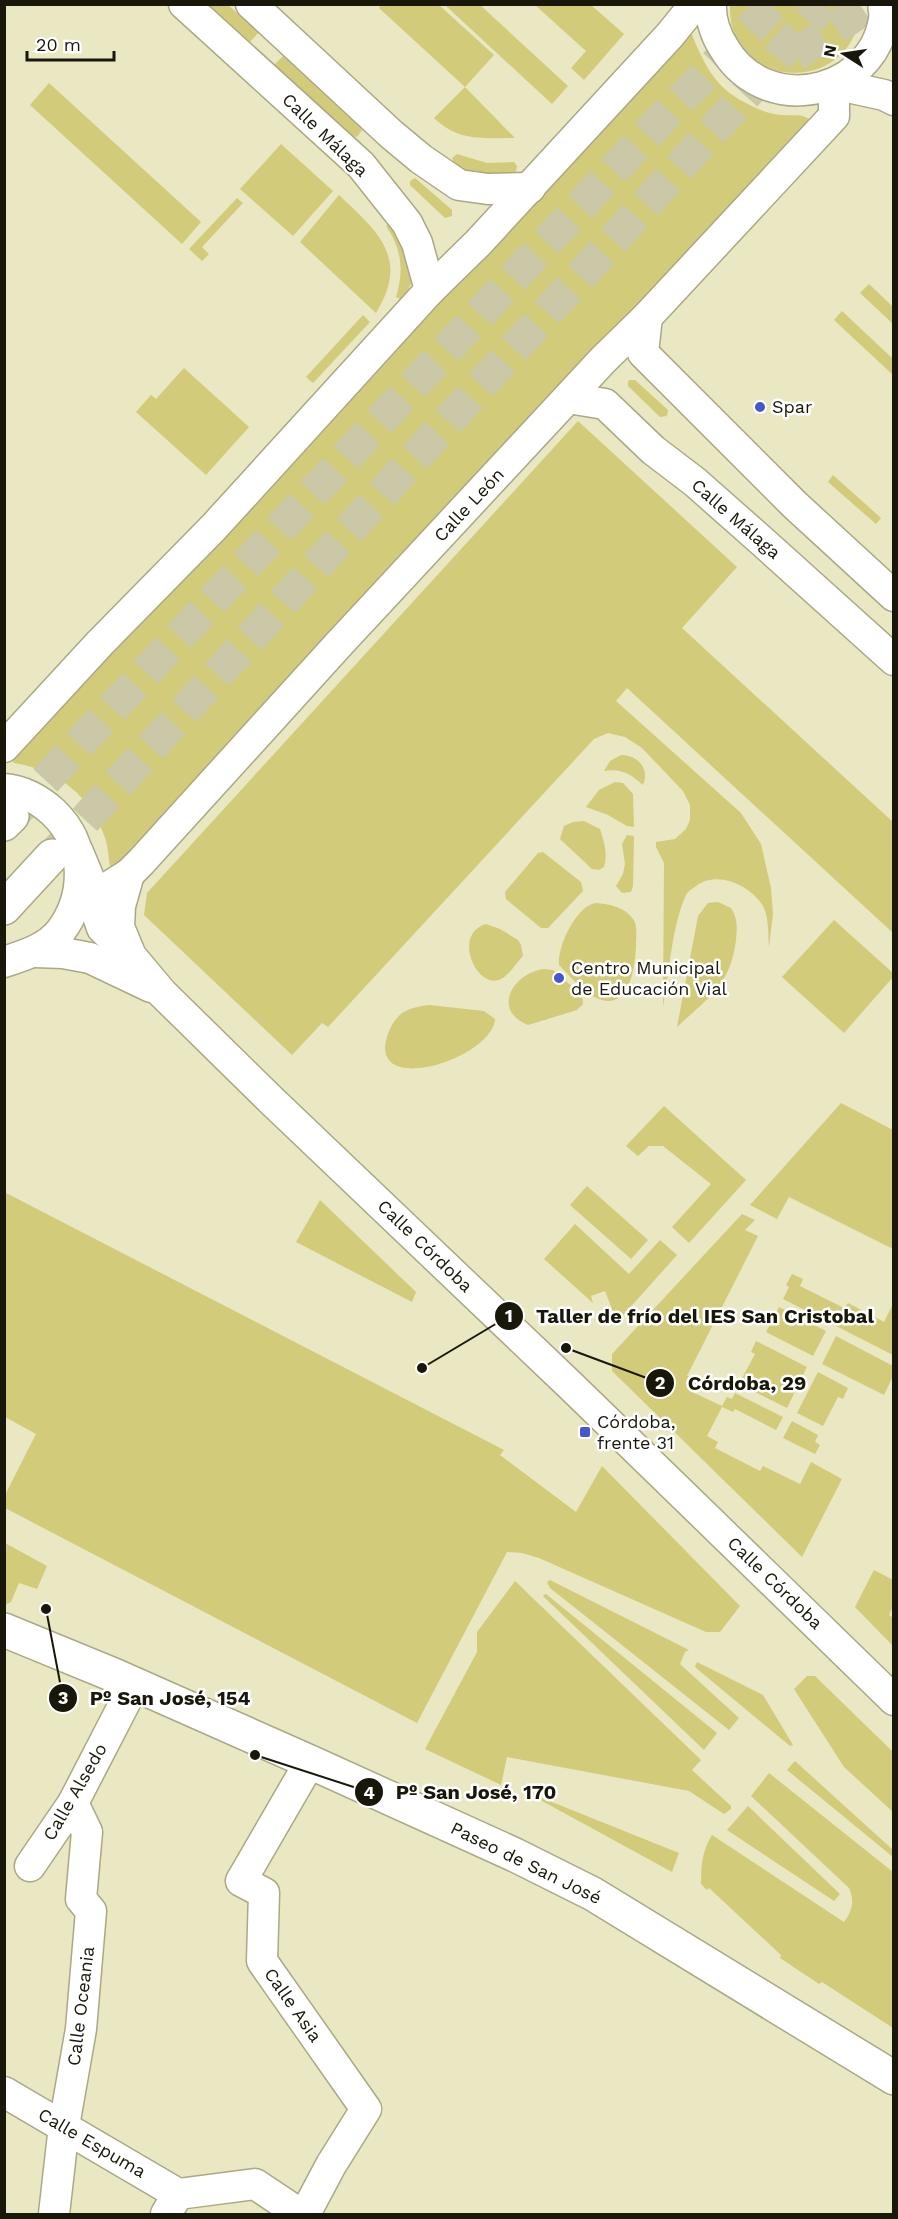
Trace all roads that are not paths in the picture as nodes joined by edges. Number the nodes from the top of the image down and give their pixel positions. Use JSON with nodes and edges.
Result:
{"nodes":[{"id":1,"x":184,"y":4,"type":"edge"},
{"id":2,"x":251,"y":4,"type":"edge"},
{"id":3,"x":695,"y":4,"type":"edge"},
{"id":4,"x":711,"y":4,"type":"edge"},
{"id":5,"x":888,"y":10,"type":"edge"},
{"id":6,"x":834,"y":84,"type":"junction"},
{"id":7,"x":894,"y":100,"type":"edge"},
{"id":8,"x":530,"y":188,"type":"junction"},
{"id":9,"x":430,"y":290,"type":"junction"},
{"id":10,"x":647,"y":317,"type":"junction"},
{"id":11,"x":568,"y":398,"type":"junction"},
{"id":12,"x":894,"y":596,"type":"edge"},
{"id":13,"x":894,"y":660,"type":"edge"},
{"id":14,"x":4,"y":747,"type":"edge"},
{"id":15,"x":7,"y":810,"type":"edge"},
{"id":16,"x":65,"y":854,"type":"junction"},
{"id":17,"x":129,"y":874,"type":"junction"},
{"id":18,"x":85,"y":900,"type":"junction"},
{"id":19,"x":4,"y":908,"type":"edge"},
{"id":20,"x":35,"y":952,"type":"junction"},
{"id":21,"x":131,"y":956,"type":"junction"},
{"id":22,"x":4,"y":962,"type":"edge"},
{"id":23,"x":162,"y":993,"type":"junction"},
{"id":24,"x":4,"y":1630,"type":"edge"},
{"id":25,"x":135,"y":1685,"type":"junction"},
{"id":26,"x":894,"y":1700,"type":"edge"},
{"id":27,"x":310,"y":1762,"type":"junction"},
{"id":28,"x":73,"y":1803,"type":"junction"},
{"id":29,"x":30,"y":1866,"type":"dead end"},
{"id":30,"x":894,"y":2078,"type":"edge"},
{"id":31,"x":4,"y":2092,"type":"edge"},
{"id":32,"x":64,"y":2126,"type":"junction"},
{"id":33,"x":172,"y":2204,"type":"edge"},
{"id":34,"x":54,"y":2214,"type":"edge"},
{"id":35,"x":300,"y":2214,"type":"edge"},
{"id":36,"x":305,"y":2214,"type":"edge"}],
"edges":[{"from":1,"to":9,"type":"street","name":"Calle Málaga"},
{"from":2,"to":8,"type":"street"},
{"from":3,"to":8,"type":"street"},
{"from":4,"to":6,"type":"street"},
{"from":5,"to":6,"type":"street"},
{"from":6,"to":7,"type":"street"},
{"from":6,"to":10,"type":"street","name":"Calle León"},
{"from":8,"to":9,"type":"street"},
{"from":9,"to":14,"type":"street"},
{"from":10,"to":11,"type":"street","name":"Calle León"},
{"from":10,"to":12,"type":"street"},
{"from":11,"to":13,"type":"street","name":"Calle Málaga"},
{"from":11,"to":17,"type":"street","name":"Calle León"},
{"from":15,"to":16,"type":"street"},
{"from":16,"to":18,"type":"street"},
{"from":16,"to":19,"type":"main road"},
{"from":17,"to":18,"type":"street","name":"Calle León"},
{"from":17,"to":21,"type":"street","name":"Calle Córdoba"},
{"from":18,"to":20,"type":"street"},
{"from":18,"to":21,"type":"street","name":"Calle Córdoba"},
{"from":20,"to":22,"type":"street"},
{"from":20,"to":23,"type":"street","name":"Calle Córdoba"},
{"from":21,"to":23,"type":"street","name":"Calle Córdoba"},
{"from":23,"to":26,"type":"street","name":"Calle Córdoba"},
{"from":24,"to":25,"type":"main road","name":"Paseo de San José"},
{"from":25,"to":27,"type":"main road","name":"Paseo de San José"},
{"from":25,"to":28,"type":"street","name":"Calle Alsedo"},
{"from":27,"to":30,"type":"main road","name":"Paseo de San José"},
{"from":27,"to":36,"type":"street","name":"Calle Asia"},
{"from":28,"to":29,"type":"street","name":"Calle Alsedo"},
{"from":28,"to":32,"type":"street","name":"Calle Oceania"},
{"from":31,"to":32,"type":"street","name":"Calle Espuma"},
{"from":32,"to":33,"type":"street","name":"Calle Espuma"},
{"from":32,"to":34,"type":"street","name":"Calle Oceania"},
{"from":33,"to":35,"type":"street"}]}
